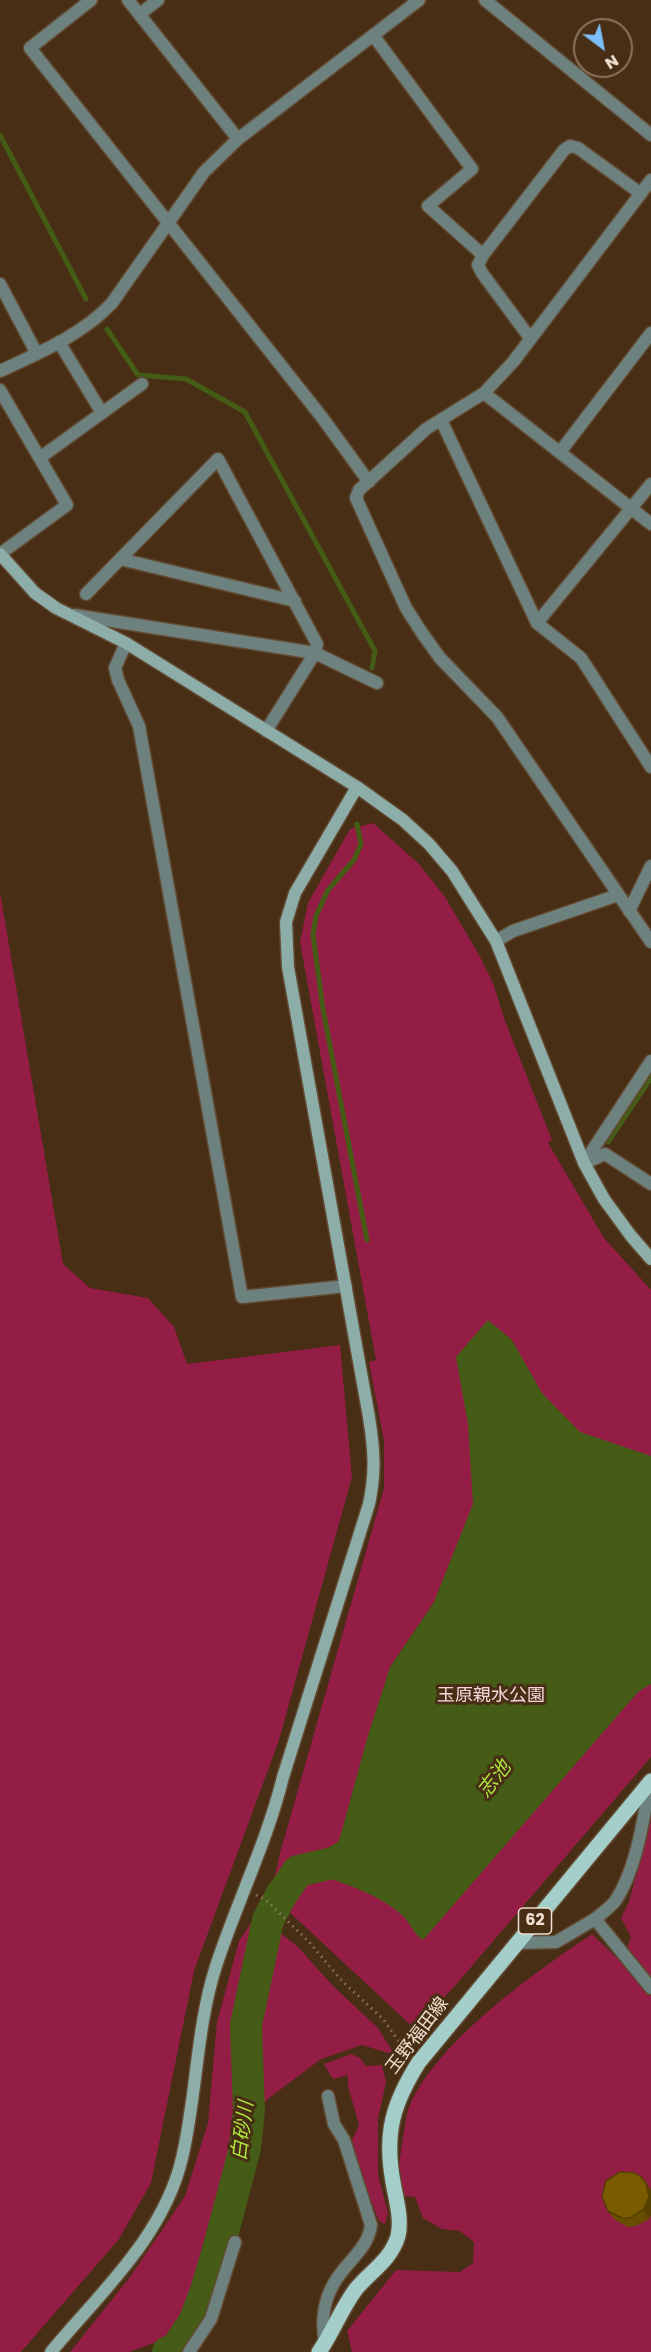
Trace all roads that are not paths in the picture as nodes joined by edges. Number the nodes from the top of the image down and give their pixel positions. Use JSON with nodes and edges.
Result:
{"nodes":[{"id":1,"x":90,"y":0,"type":"edge"},
{"id":2,"x":128,"y":0,"type":"edge"},
{"id":3,"x":158,"y":0,"type":"edge"},
{"id":4,"x":419,"y":0,"type":"edge"},
{"id":5,"x":485,"y":0,"type":"edge"},
{"id":6,"x":141,"y":13,"type":"junction"},
{"id":7,"x":372,"y":35,"type":"junction"},
{"id":8,"x":651,"y":135,"type":"edge"},
{"id":9,"x":238,"y":139,"type":"junction"},
{"id":10,"x":651,"y":180,"type":"edge"},
{"id":11,"x":640,"y":193,"type":"junction"},
{"id":12,"x":167,"y":222,"type":"junction"},
{"id":13,"x":483,"y":255,"type":"junction"},
{"id":14,"x":0,"y":284,"type":"edge"},
{"id":15,"x":651,"y":333,"type":"edge"},
{"id":16,"x":530,"y":338,"type":"junction"},
{"id":17,"x":59,"y":342,"type":"junction"},
{"id":18,"x":37,"y":354,"type":"junction"},
{"id":19,"x":0,"y":371,"type":"edge"},
{"id":20,"x":142,"y":384,"type":"dead end"},
{"id":21,"x":0,"y":390,"type":"edge"},
{"id":22,"x":484,"y":393,"type":"junction"},
{"id":23,"x":102,"y":413,"type":"junction"},
{"id":24,"x":441,"y":420,"type":"junction"},
{"id":25,"x":560,"y":452,"type":"junction"},
{"id":26,"x":41,"y":457,"type":"junction"},
{"id":27,"x":369,"y":482,"type":"junction"},
{"id":28,"x":651,"y":484,"type":"edge"},
{"id":29,"x":632,"y":509,"type":"junction"},
{"id":30,"x":651,"y":524,"type":"edge"},
{"id":31,"x":0,"y":554,"type":"edge"},
{"id":32,"x":120,"y":559,"type":"junction"},
{"id":33,"x":86,"y":594,"type":"dead end"},
{"id":34,"x":295,"y":601,"type":"junction"},
{"id":35,"x":69,"y":614,"type":"junction"},
{"id":36,"x":537,"y":623,"type":"junction"},
{"id":37,"x":126,"y":643,"type":"junction"},
{"id":38,"x":315,"y":653,"type":"junction"},
{"id":39,"x":377,"y":683,"type":"dead end"},
{"id":40,"x":266,"y":730,"type":"junction"},
{"id":41,"x":651,"y":767,"type":"edge"},
{"id":42,"x":357,"y":787,"type":"junction"},
{"id":43,"x":651,"y":866,"type":"edge"},
{"id":44,"x":618,"y":895,"type":"junction"},
{"id":45,"x":629,"y":911,"type":"junction"},
{"id":46,"x":496,"y":941,"type":"junction"},
{"id":47,"x":651,"y":942,"type":"edge"},
{"id":48,"x":651,"y":1061,"type":"edge"},
{"id":49,"x":648,"y":1075,"type":"edge"},
{"id":50,"x":584,"y":1163,"type":"junction"},
{"id":51,"x":651,"y":1184,"type":"edge"},
{"id":52,"x":651,"y":1259,"type":"edge"},
{"id":53,"x":346,"y":1286,"type":"junction"},
{"id":54,"x":651,"y":1781,"type":"edge"},
{"id":55,"x":595,"y":1919,"type":"junction"},
{"id":56,"x":516,"y":1943,"type":"junction"},
{"id":57,"x":651,"y":1988,"type":"edge"},
{"id":58,"x":328,"y":2096,"type":"dead end"},
{"id":59,"x":235,"y":2242,"type":"dead end"},
{"id":60,"x":322,"y":2347,"type":"edge"},
{"id":61,"x":51,"y":2352,"type":"edge"},
{"id":62,"x":189,"y":2352,"type":"edge"}],
"edges":[{"from":1,"to":12,"type":"street"},
{"from":2,"to":6,"type":"street"},
{"from":3,"to":6,"type":"street"},
{"from":4,"to":7,"type":"street"},
{"from":5,"to":8,"type":"street"},
{"from":6,"to":9,"type":"street"},
{"from":7,"to":9,"type":"street"},
{"from":7,"to":13,"type":"street"},
{"from":9,"to":12,"type":"street"},
{"from":10,"to":11,"type":"street"},
{"from":11,"to":13,"type":"street"},
{"from":11,"to":16,"type":"street"},
{"from":12,"to":17,"type":"street"},
{"from":12,"to":27,"type":"street"},
{"from":13,"to":16,"type":"street"},
{"from":14,"to":18,"type":"street"},
{"from":15,"to":25,"type":"street"},
{"from":16,"to":22,"type":"street"},
{"from":17,"to":18,"type":"street"},
{"from":17,"to":23,"type":"street"},
{"from":18,"to":19,"type":"street"},
{"from":20,"to":23,"type":"street"},
{"from":21,"to":26,"type":"street"},
{"from":22,"to":24,"type":"street"},
{"from":22,"to":25,"type":"street"},
{"from":23,"to":26,"type":"street"},
{"from":24,"to":27,"type":"street"},
{"from":24,"to":36,"type":"street"},
{"from":25,"to":29,"type":"street"},
{"from":26,"to":31,"type":"street"},
{"from":27,"to":44,"type":"street"},
{"from":28,"to":29,"type":"street"},
{"from":29,"to":30,"type":"street"},
{"from":29,"to":36,"type":"street"},
{"from":31,"to":35,"type":"street"},
{"from":32,"to":33,"type":"street"},
{"from":32,"to":34,"type":"street"},
{"from":32,"to":34,"type":"street"},
{"from":34,"to":38,"type":"street"},
{"from":35,"to":37,"type":"street"},
{"from":35,"to":38,"type":"street"},
{"from":36,"to":41,"type":"street"},
{"from":37,"to":40,"type":"street"},
{"from":37,"to":53,"type":"street"},
{"from":38,"to":39,"type":"street"},
{"from":38,"to":40,"type":"street"},
{"from":40,"to":42,"type":"street"},
{"from":42,"to":46,"type":"street"},
{"from":42,"to":53,"type":"street"},
{"from":43,"to":45,"type":"street"},
{"from":44,"to":45,"type":"street"},
{"from":44,"to":46,"type":"street"},
{"from":45,"to":47,"type":"street"},
{"from":46,"to":50,"type":"street"},
{"from":48,"to":49,"type":"street"},
{"from":49,"to":50,"type":"street"},
{"from":50,"to":51,"type":"street"},
{"from":50,"to":52,"type":"street"},
{"from":53,"to":61,"type":"street"},
{"from":54,"to":55,"type":"street"},
{"from":54,"to":56,"type":"main road","name":"玉野福田線","number":"62"},
{"from":55,"to":56,"type":"street"},
{"from":55,"to":57,"type":"street"},
{"from":56,"to":60,"type":"main road","name":"玉野福田線","number":"62"},
{"from":58,"to":60,"type":"street"},
{"from":59,"to":62,"type":"street"}]}
